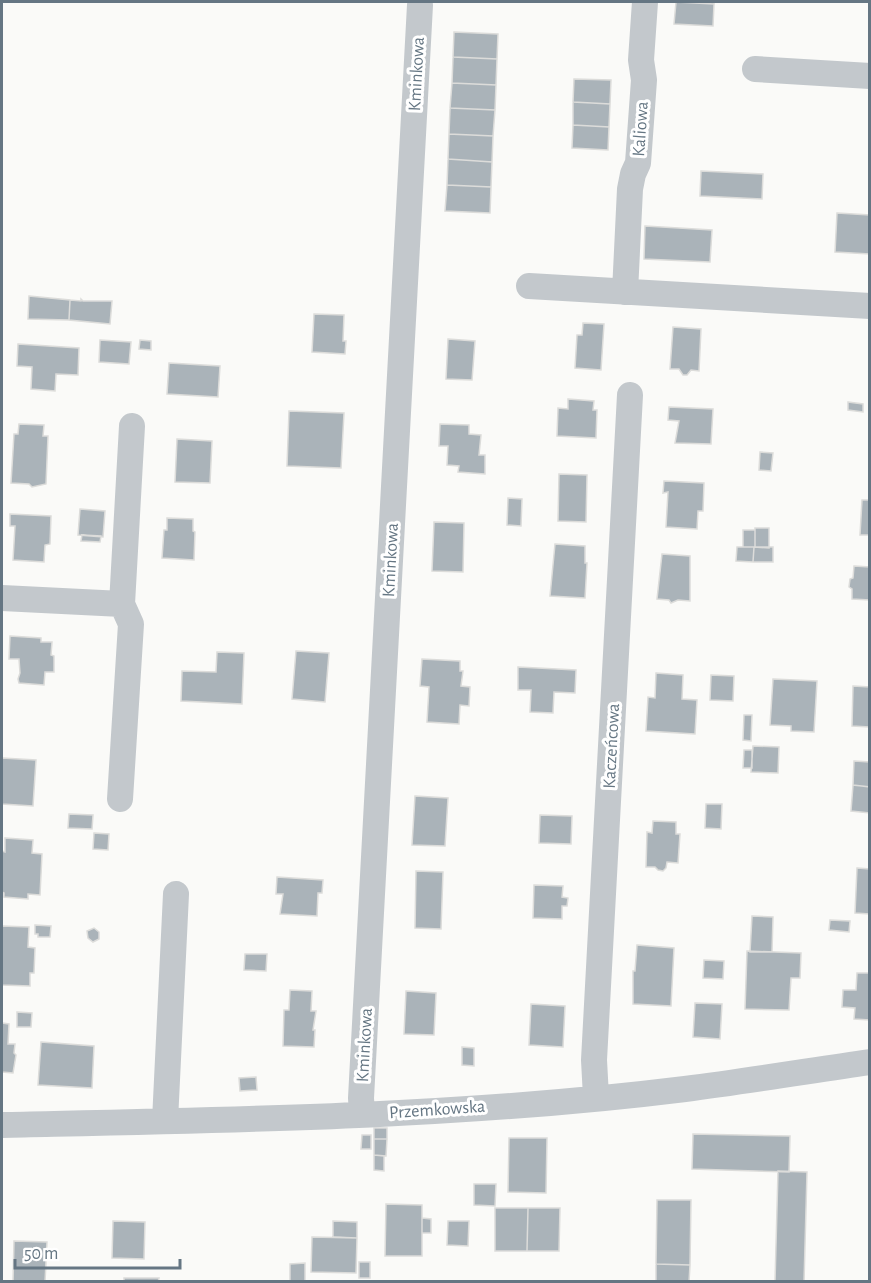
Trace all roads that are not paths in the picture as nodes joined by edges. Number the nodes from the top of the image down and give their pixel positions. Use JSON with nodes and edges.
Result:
{"nodes":[{"id":1,"x":645,"y":2,"type":"edge"},
{"id":2,"x":420,"y":5,"type":"dead end"},
{"id":3,"x":755,"y":69,"type":"dead end"},
{"id":4,"x":870,"y":76,"type":"edge"},
{"id":5,"x":529,"y":286,"type":"dead end"},
{"id":6,"x":625,"y":292,"type":"junction"},
{"id":7,"x":870,"y":306,"type":"edge"},
{"id":8,"x":630,"y":395,"type":"dead end"},
{"id":9,"x":132,"y":426,"type":"dead end"},
{"id":10,"x":2,"y":598,"type":"edge"},
{"id":11,"x":122,"y":604,"type":"junction"},
{"id":12,"x":120,"y":799,"type":"dead end"},
{"id":13,"x":176,"y":894,"type":"dead end"},
{"id":14,"x":870,"y":1062,"type":"edge"},
{"id":15,"x":596,"y":1097,"type":"junction"},
{"id":16,"x":362,"y":1114,"type":"junction"},
{"id":17,"x":165,"y":1121,"type":"junction"},
{"id":18,"x":2,"y":1125,"type":"edge"}],
"edges":[{"from":1,"to":6,"type":"street","name":"Kaliowa"},
{"from":2,"to":16,"type":"street","name":"Kminkowa"},
{"from":3,"to":4,"type":"street"},
{"from":5,"to":6,"type":"street"},
{"from":6,"to":7,"type":"street"},
{"from":8,"to":15,"type":"street","name":"Kaczeńcowa"},
{"from":9,"to":11,"type":"street"},
{"from":10,"to":11,"type":"street"},
{"from":11,"to":12,"type":"street"},
{"from":13,"to":17,"type":"street"},
{"from":14,"to":15,"type":"street","name":"Przemkowska"},
{"from":15,"to":16,"type":"street","name":"Przemkowska"},
{"from":16,"to":17,"type":"street","name":"Przemkowska"},
{"from":17,"to":18,"type":"street","name":"Przemkowska"}]}
